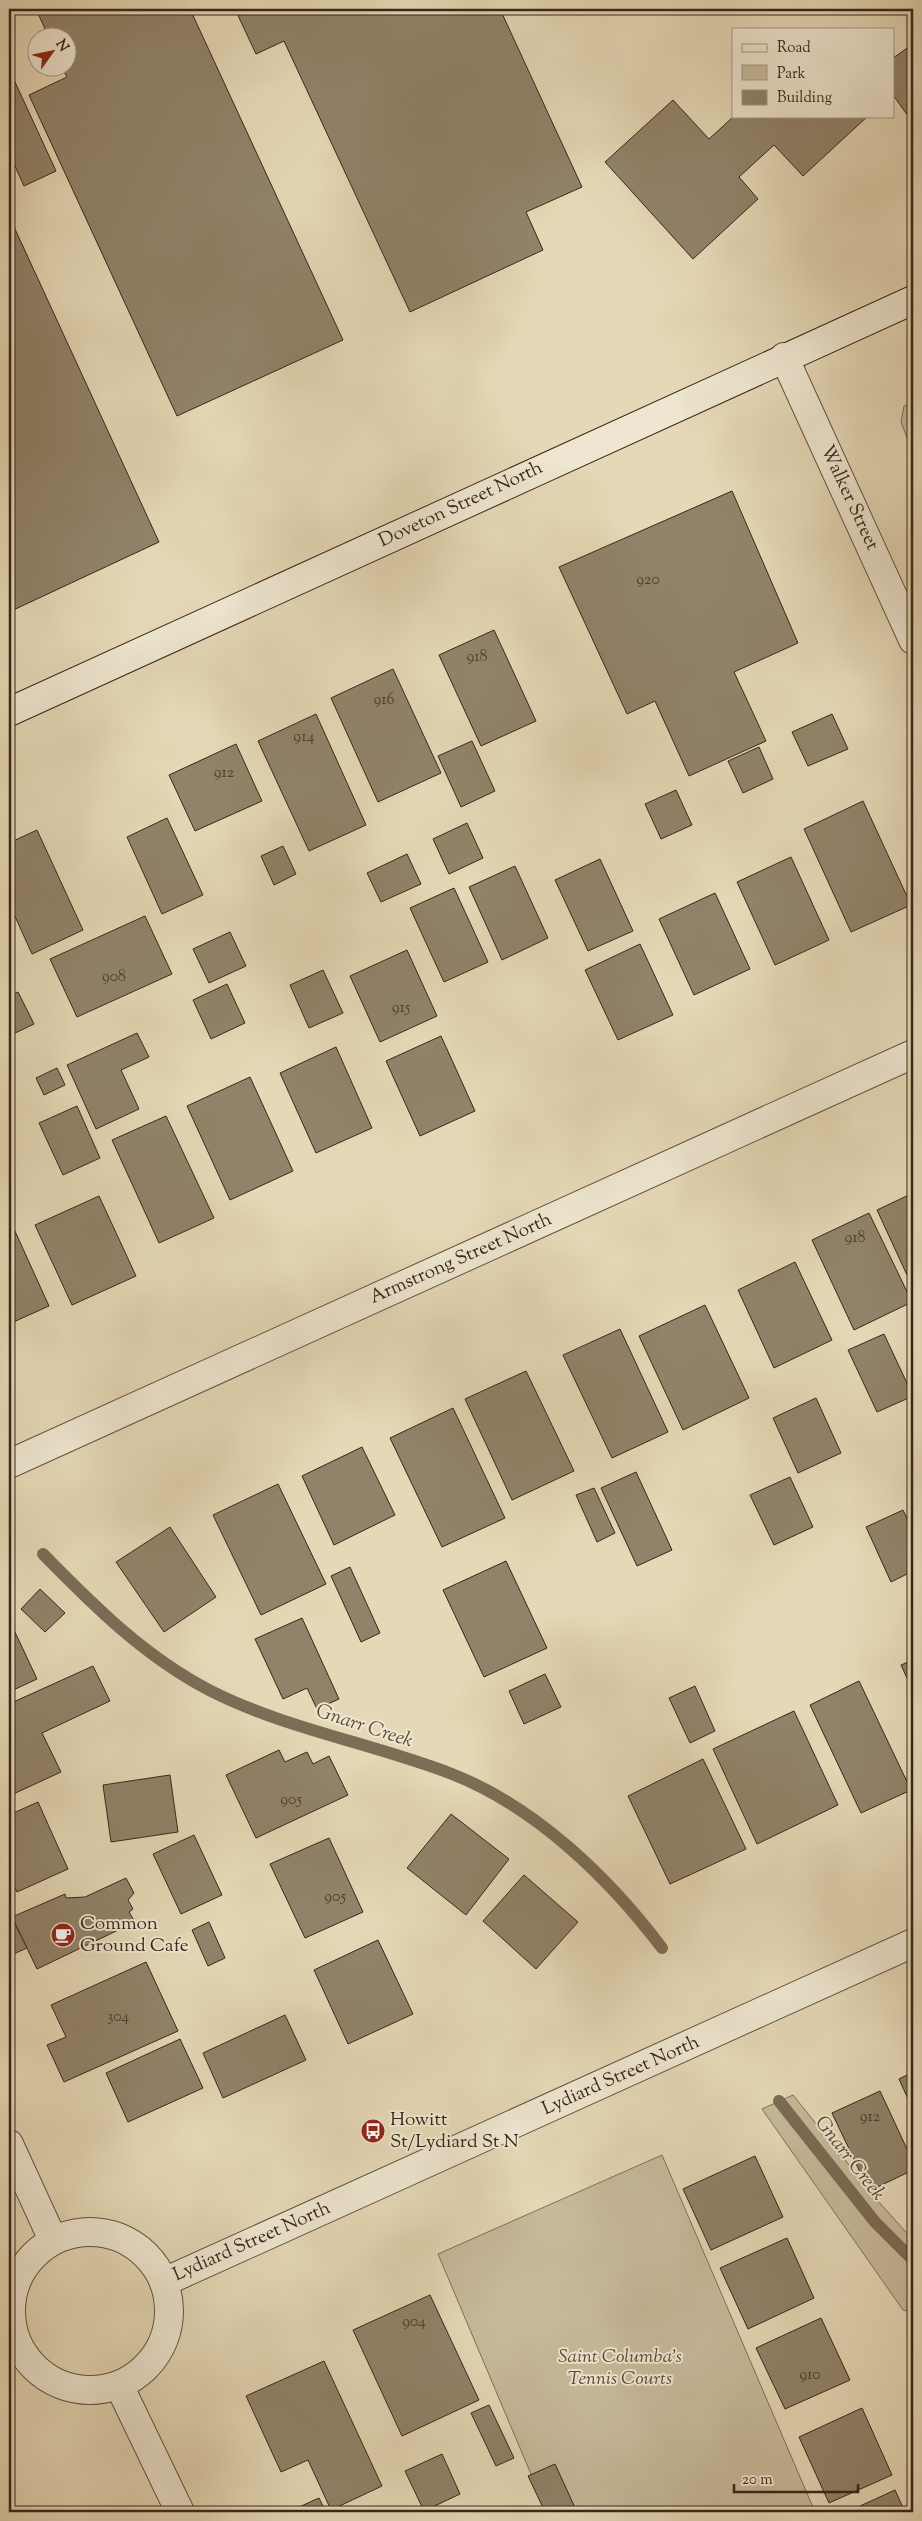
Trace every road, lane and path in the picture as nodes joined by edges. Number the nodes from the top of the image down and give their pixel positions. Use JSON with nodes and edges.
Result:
{"nodes":[{"id":1,"x":913,"y":300,"type":"edge"},
{"id":2,"x":784,"y":357,"type":"junction"},
{"id":3,"x":913,"y":640,"type":"edge"},
{"id":4,"x":9,"y":712,"type":"edge"},
{"id":5,"x":913,"y":1054,"type":"edge"},
{"id":6,"x":9,"y":1464,"type":"edge"},
{"id":7,"x":913,"y":1944,"type":"edge"},
{"id":8,"x":9,"y":2144,"type":"edge"},
{"id":9,"x":53,"y":2240,"type":"junction"},
{"id":10,"x":164,"y":2282,"type":"junction"},
{"id":11,"x":13,"y":2343,"type":"edge"},
{"id":12,"x":119,"y":2385,"type":"junction"},
{"id":13,"x":180,"y":2512,"type":"edge"}],
"edges":[{"from":1,"to":2,"type":"street","name":"Doveton Street North"},
{"from":2,"to":3,"type":"street","name":"Walker Street"},
{"from":2,"to":4,"type":"street","name":"Doveton Street North"},
{"from":5,"to":6,"type":"street","name":"Armstrong Street North"},
{"from":7,"to":10,"type":"street","name":"Lydiard Street North"},
{"from":8,"to":9,"type":"street"},
{"from":9,"to":10,"type":"street"},
{"from":9,"to":11,"type":"street"},
{"from":10,"to":12,"type":"street"},
{"from":11,"to":12,"type":"street"},
{"from":12,"to":13,"type":"street"}]}
